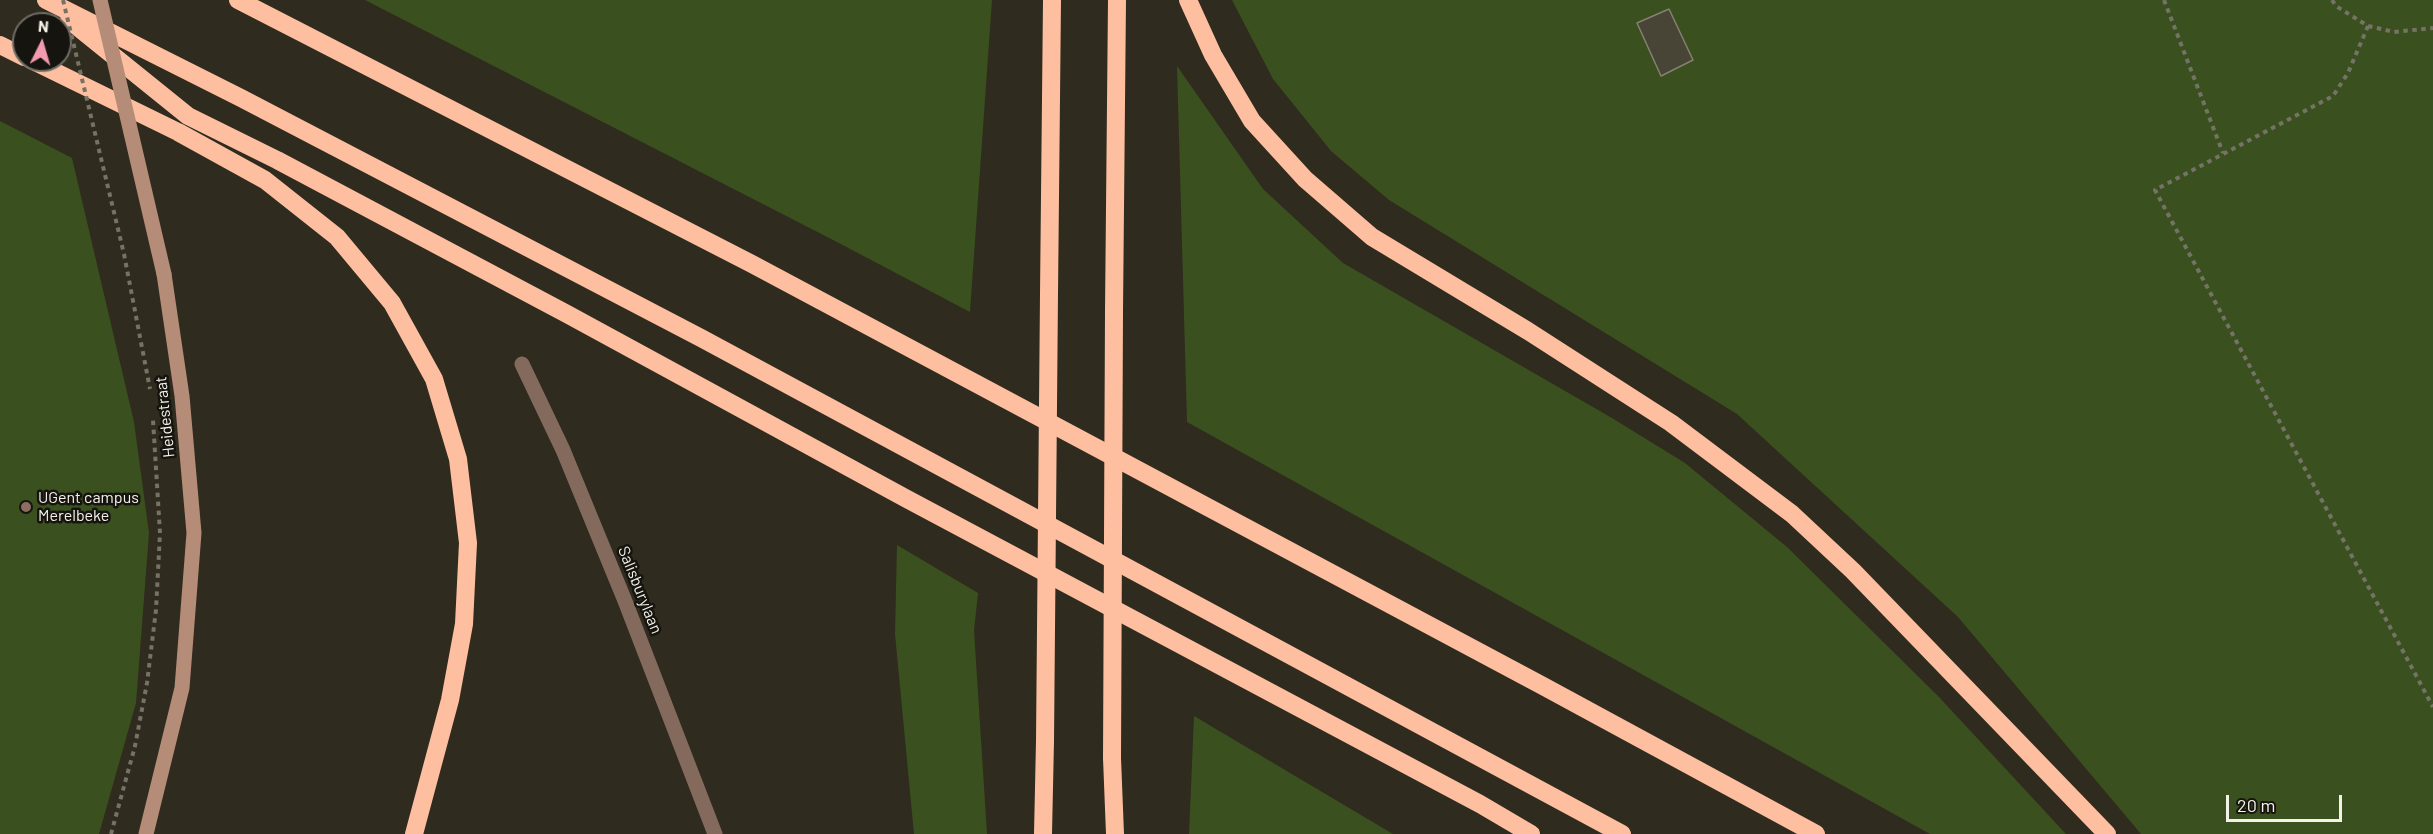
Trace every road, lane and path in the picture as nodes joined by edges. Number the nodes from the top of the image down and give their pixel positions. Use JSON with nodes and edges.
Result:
{"nodes":[{"id":1,"x":45,"y":0,"type":"edge"},
{"id":2,"x":63,"y":0,"type":"edge"},
{"id":3,"x":100,"y":0,"type":"edge"},
{"id":4,"x":238,"y":0,"type":"edge"},
{"id":5,"x":1052,"y":0,"type":"edge"},
{"id":6,"x":1117,"y":0,"type":"edge"},
{"id":7,"x":1188,"y":0,"type":"edge"},
{"id":8,"x":2164,"y":0,"type":"edge"},
{"id":9,"x":2332,"y":0,"type":"edge"},
{"id":10,"x":2368,"y":26,"type":"junction"},
{"id":11,"x":2433,"y":28,"type":"edge"},
{"id":12,"x":56,"y":72,"type":"edge"},
{"id":13,"x":2223,"y":153,"type":"junction"},
{"id":14,"x":522,"y":364,"type":"dead end"},
{"id":15,"x":152,"y":400,"type":"dead end"},
{"id":16,"x":153,"y":411,"type":"dead end"},
{"id":17,"x":2433,"y":707,"type":"edge"},
{"id":18,"x":111,"y":834,"type":"edge"},
{"id":19,"x":146,"y":834,"type":"edge"},
{"id":20,"x":414,"y":834,"type":"edge"},
{"id":21,"x":715,"y":834,"type":"edge"},
{"id":22,"x":1043,"y":834,"type":"edge"},
{"id":23,"x":1114,"y":834,"type":"edge"},
{"id":24,"x":1531,"y":834,"type":"edge"},
{"id":25,"x":1622,"y":834,"type":"edge"},
{"id":26,"x":1816,"y":834,"type":"edge"},
{"id":27,"x":2107,"y":834,"type":"edge"}],
"edges":[{"from":1,"to":24,"type":"highway"},
{"from":1,"to":25,"type":"highway"},
{"from":2,"to":15,"type":"path","bridge":true},
{"from":3,"to":19,"type":"main road","name":"Heidestraat","bridge":true},
{"from":4,"to":26,"type":"highway"},
{"from":5,"to":22,"type":"highway","bridge":true},
{"from":6,"to":23,"type":"highway","bridge":true},
{"from":7,"to":27,"type":"highway"},
{"from":8,"to":13,"type":"path"},
{"from":9,"to":10,"type":"path"},
{"from":10,"to":11,"type":"path"},
{"from":10,"to":13,"type":"path"},
{"from":12,"to":20,"type":"highway"},
{"from":13,"to":17,"type":"path"},
{"from":14,"to":21,"type":"street","name":"Salisburylaan"},
{"from":16,"to":18,"type":"path"}]}
